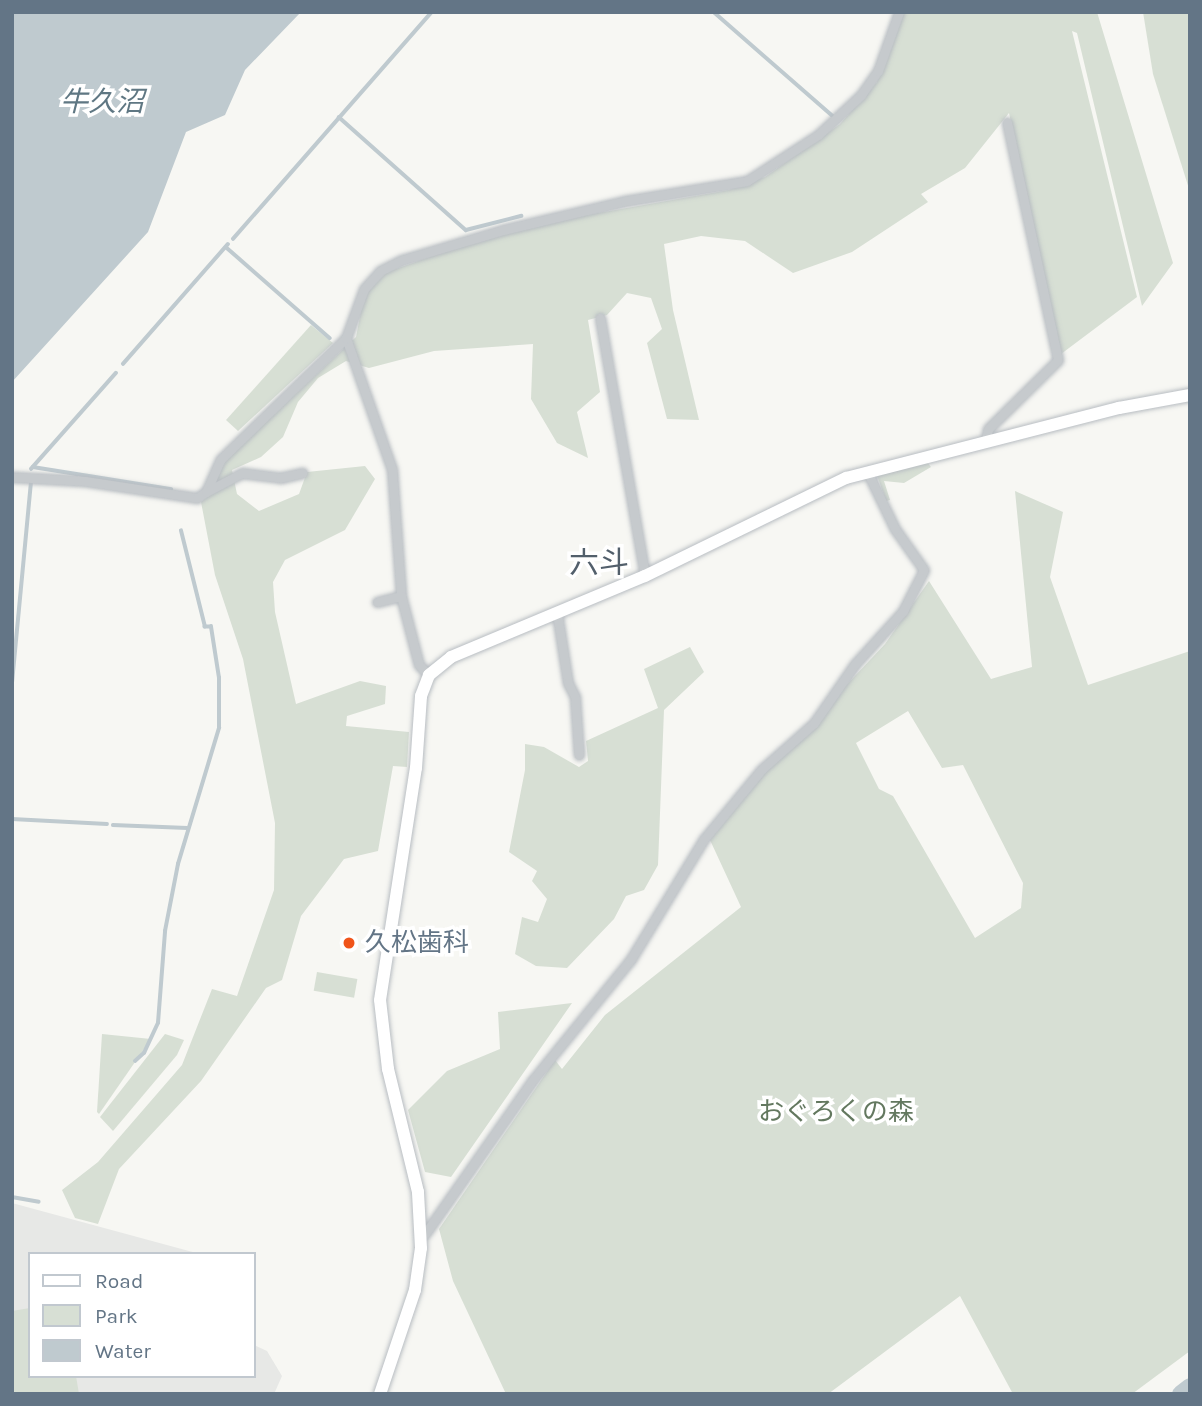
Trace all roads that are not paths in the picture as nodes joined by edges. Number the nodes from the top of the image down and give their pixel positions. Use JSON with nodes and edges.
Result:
{"nodes":[{"id":1,"x":899,"y":12,"type":"edge"},
{"id":2,"x":1007,"y":122,"type":"dead end"},
{"id":3,"x":600,"y":318,"type":"dead end"},
{"id":4,"x":346,"y":338,"type":"junction"},
{"id":5,"x":1190,"y":395,"type":"edge"},
{"id":6,"x":986,"y":440,"type":"junction"},
{"id":7,"x":867,"y":471,"type":"junction"},
{"id":8,"x":302,"y":473,"type":"dead end"},
{"id":9,"x":12,"y":477,"type":"edge"},
{"id":10,"x":206,"y":492,"type":"junction"},
{"id":11,"x":645,"y":576,"type":"junction"},
{"id":12,"x":401,"y":596,"type":"junction"},
{"id":13,"x":377,"y":602,"type":"dead end"},
{"id":14,"x":557,"y":613,"type":"junction"},
{"id":15,"x":429,"y":675,"type":"junction"},
{"id":16,"x":579,"y":755,"type":"dead end"},
{"id":17,"x":425,"y":1234,"type":"dead end"},
{"id":18,"x":380,"y":1394,"type":"edge"}],
"edges":[{"from":1,"to":4,"type":"street"},
{"from":2,"to":6,"type":"street"},
{"from":3,"to":11,"type":"street"},
{"from":4,"to":10,"type":"street"},
{"from":4,"to":12,"type":"street"},
{"from":5,"to":6,"type":"street"},
{"from":6,"to":7,"type":"street"},
{"from":7,"to":11,"type":"street"},
{"from":7,"to":17,"type":"street"},
{"from":8,"to":10,"type":"street"},
{"from":9,"to":10,"type":"street"},
{"from":11,"to":14,"type":"street"},
{"from":12,"to":13,"type":"street"},
{"from":12,"to":15,"type":"street"},
{"from":14,"to":15,"type":"street"},
{"from":14,"to":16,"type":"street"},
{"from":15,"to":18,"type":"street"}]}
